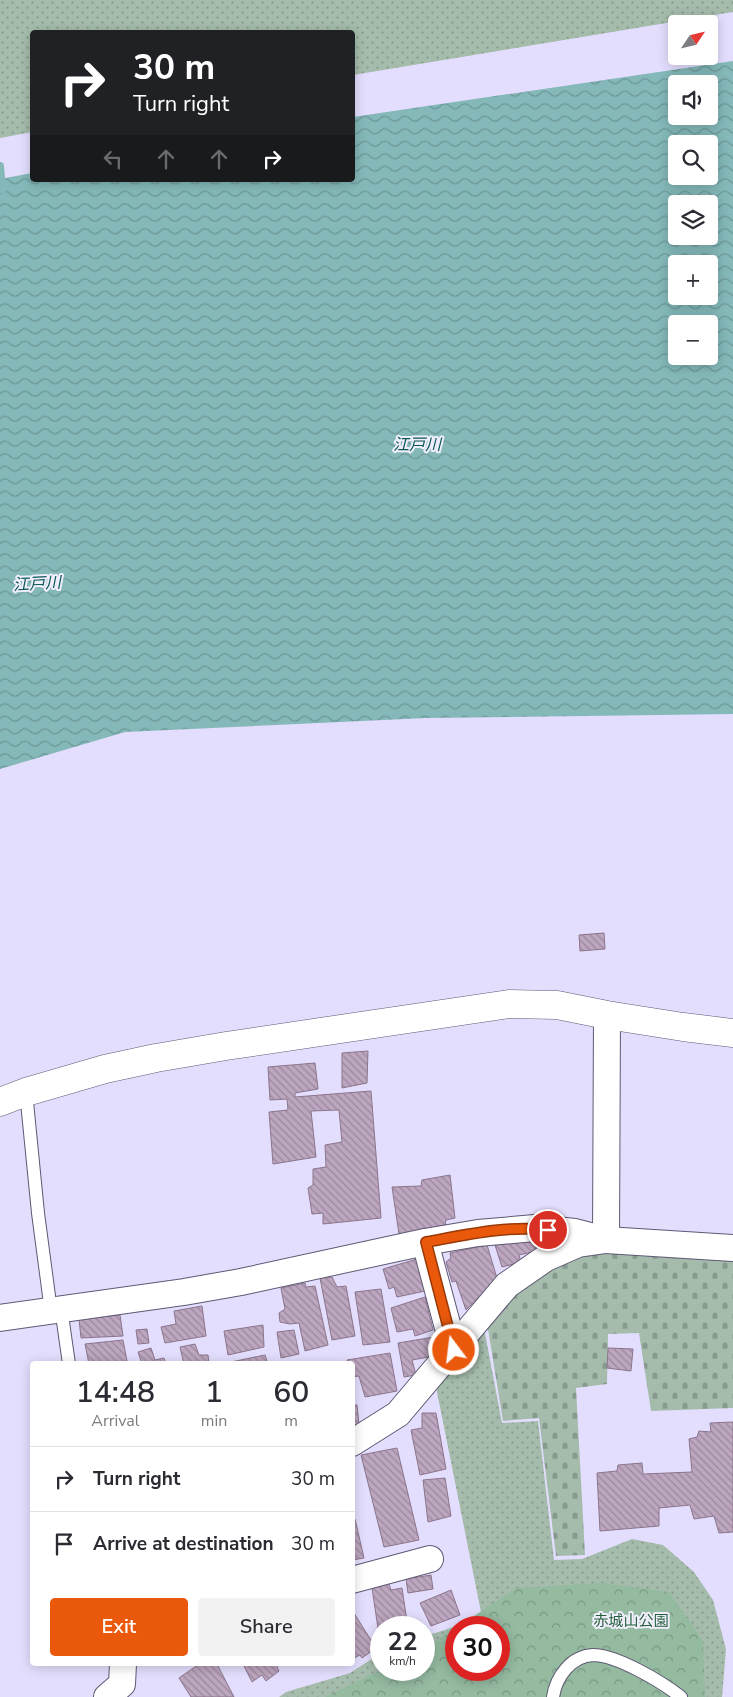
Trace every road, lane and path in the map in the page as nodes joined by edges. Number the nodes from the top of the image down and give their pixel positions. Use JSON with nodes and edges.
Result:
{"nodes":[{"id":1,"x":607,"y":1015,"type":"junction"},
{"id":2,"x":733,"y":1032,"type":"edge"},
{"id":3,"x":26,"y":1092,"type":"junction"},
{"id":4,"x":0,"y":1102,"type":"edge"},
{"id":5,"x":606,"y":1240,"type":"junction"},
{"id":6,"x":426,"y":1242,"type":"junction"},
{"id":7,"x":733,"y":1248,"type":"edge"},
{"id":8,"x":56,"y":1310,"type":"junction"},
{"id":9,"x":0,"y":1318,"type":"edge"},
{"id":10,"x":454,"y":1350,"type":"junction"},
{"id":11,"x":68,"y":1361,"type":"edge"},
{"id":12,"x":355,"y":1441,"type":"edge"},
{"id":13,"x":430,"y":1559,"type":"dead end"},
{"id":14,"x":355,"y":1579,"type":"edge"},
{"id":15,"x":123,"y":1666,"type":"edge"},
{"id":16,"x":107,"y":1697,"type":"edge"},
{"id":17,"x":553,"y":1697,"type":"edge"},
{"id":18,"x":680,"y":1697,"type":"edge"}],
"edges":[{"from":1,"to":2,"type":"street"},
{"from":1,"to":3,"type":"street"},
{"from":1,"to":5,"type":"street"},
{"from":3,"to":4,"type":"street"},
{"from":3,"to":8,"type":"lane"},
{"from":5,"to":6,"type":"street"},
{"from":5,"to":7,"type":"street"},
{"from":5,"to":10,"type":"street"},
{"from":6,"to":8,"type":"street"},
{"from":6,"to":10,"type":"street"},
{"from":8,"to":9,"type":"street"},
{"from":8,"to":11,"type":"lane"},
{"from":10,"to":12,"type":"street"},
{"from":13,"to":14,"type":"street"},
{"from":15,"to":16,"type":"street"},
{"from":17,"to":18,"type":"lane"}]}
